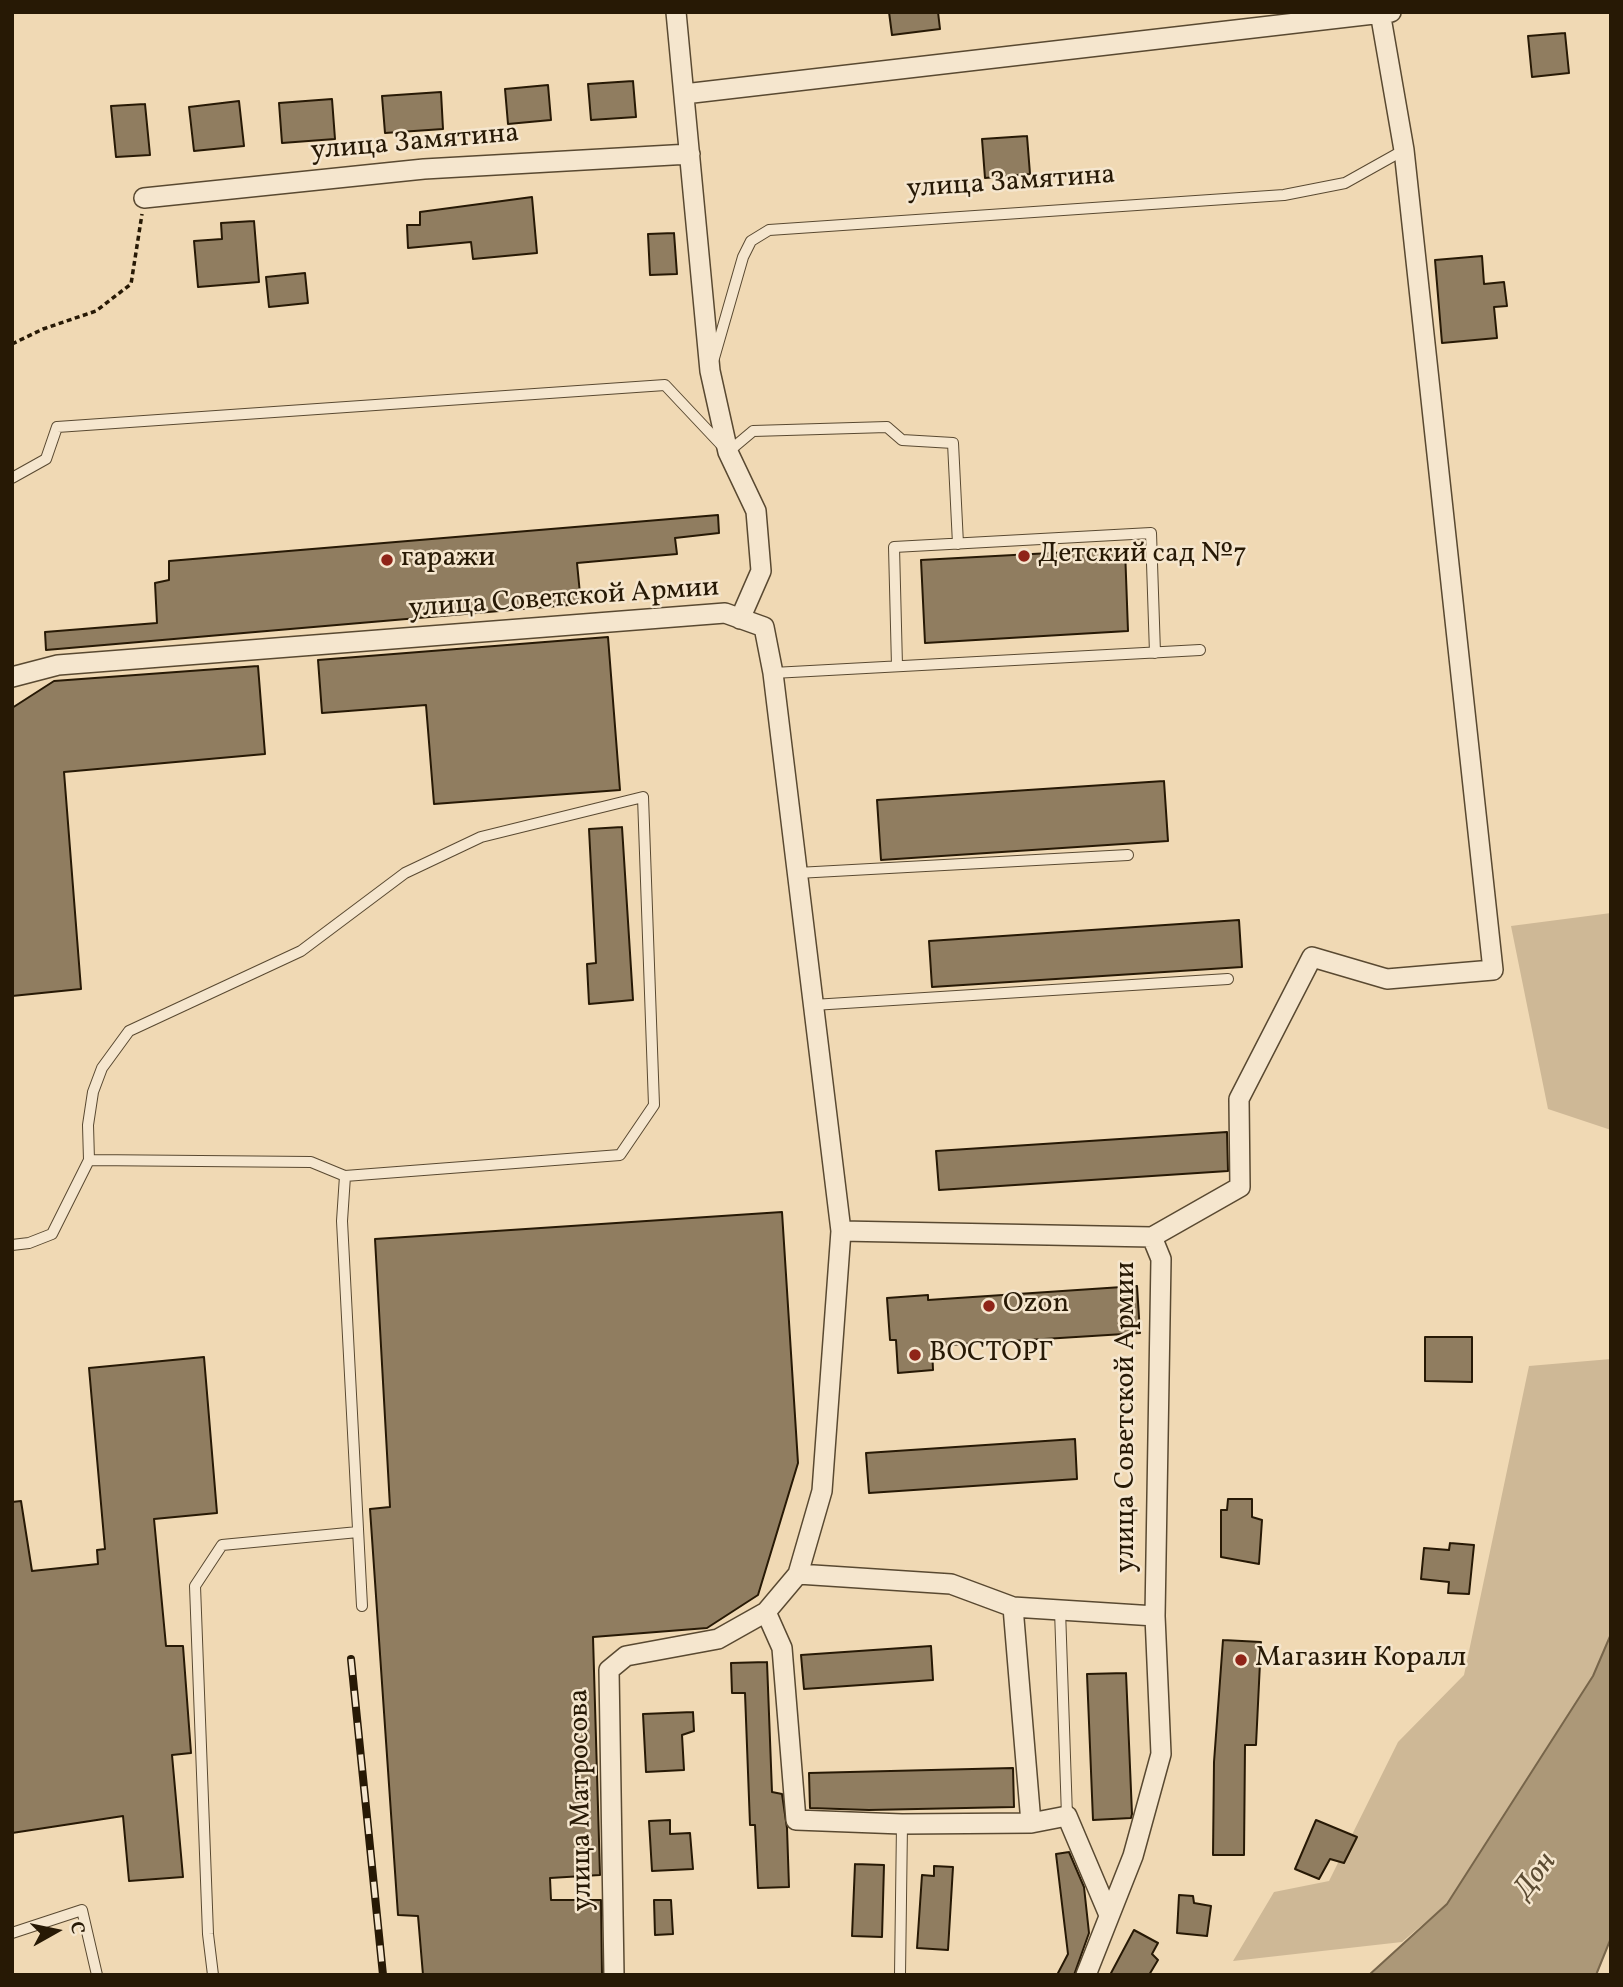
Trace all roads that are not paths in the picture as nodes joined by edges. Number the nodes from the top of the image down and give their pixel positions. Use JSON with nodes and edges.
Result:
{"nodes":[{"id":1,"x":676,"y":12,"type":"edge"},
{"id":2,"x":1384,"y":13,"type":"edge"},
{"id":3,"x":684,"y":94,"type":"junction"},
{"id":4,"x":1404,"y":150,"type":"junction"},
{"id":5,"x":690,"y":155,"type":"junction"},
{"id":6,"x":144,"y":198,"type":"road end"},
{"id":7,"x":710,"y":371,"type":"junction"},
{"id":8,"x":729,"y":452,"type":"junction"},
{"id":9,"x":12,"y":478,"type":"edge"},
{"id":10,"x":958,"y":544,"type":"junction"},
{"id":11,"x":740,"y":619,"type":"junction"},
{"id":12,"x":1200,"y":650,"type":"dead end"},
{"id":13,"x":1155,"y":653,"type":"junction"},
{"id":14,"x":897,"y":666,"type":"junction"},
{"id":15,"x":13,"y":671,"type":"edge"},
{"id":16,"x":773,"y":673,"type":"junction"},
{"id":17,"x":1128,"y":855,"type":"dead end"},
{"id":18,"x":797,"y":873,"type":"junction"},
{"id":19,"x":1228,"y":979,"type":"dead end"},
{"id":20,"x":813,"y":1005,"type":"junction"},
{"id":21,"x":89,"y":1160,"type":"junction"},
{"id":22,"x":345,"y":1176,"type":"junction"},
{"id":23,"x":841,"y":1231,"type":"junction"},
{"id":24,"x":1152,"y":1237,"type":"junction"},
{"id":25,"x":12,"y":1245,"type":"edge"},
{"id":26,"x":358,"y":1532,"type":"junction"},
{"id":27,"x":798,"y":1574,"type":"junction"},
{"id":28,"x":362,"y":1606,"type":"dead end"},
{"id":29,"x":1013,"y":1607,"type":"junction"},
{"id":30,"x":1060,"y":1610,"type":"junction"},
{"id":31,"x":766,"y":1612,"type":"junction"},
{"id":32,"x":1155,"y":1616,"type":"junction"},
{"id":33,"x":1067,"y":1816,"type":"junction"},
{"id":34,"x":1031,"y":1823,"type":"junction"},
{"id":35,"x":902,"y":1824,"type":"junction"},
{"id":36,"x":1109,"y":1915,"type":"junction"},
{"id":37,"x":12,"y":1933,"type":"edge"},
{"id":38,"x":97,"y":1975,"type":"edge"},
{"id":39,"x":213,"y":1975,"type":"edge"},
{"id":40,"x":614,"y":1975,"type":"edge"},
{"id":41,"x":900,"y":1975,"type":"edge"},
{"id":42,"x":1086,"y":1975,"type":"edge"}],
"edges":[{"from":1,"to":3,"type":"street","name":"улица Замятина"},
{"from":2,"to":3,"type":"street"},
{"from":2,"to":4,"type":"street"},
{"from":3,"to":5,"type":"street","name":"улица Замятина"},
{"from":4,"to":7,"type":"lane","name":"улица Замятина"},
{"from":4,"to":24,"type":"street"},
{"from":5,"to":6,"type":"street","name":"улица Замятина"},
{"from":5,"to":7,"type":"street","name":"улица Замятина"},
{"from":7,"to":8,"type":"street","name":"улица Замятина"},
{"from":8,"to":9,"type":"lane"},
{"from":8,"to":10,"type":"lane"},
{"from":8,"to":11,"type":"street","name":"улица Замятина"},
{"from":10,"to":13,"type":"lane"},
{"from":10,"to":14,"type":"lane"},
{"from":11,"to":15,"type":"street","name":"улица Советской Армии"},
{"from":11,"to":16,"type":"street","name":"улица Советской Армии"},
{"from":12,"to":13,"type":"lane"},
{"from":13,"to":14,"type":"lane"},
{"from":14,"to":16,"type":"lane"},
{"from":16,"to":18,"type":"street","name":"улица Советской Армии"},
{"from":17,"to":18,"type":"lane"},
{"from":18,"to":20,"type":"street","name":"улица Советской Армии"},
{"from":19,"to":20,"type":"lane"},
{"from":20,"to":23,"type":"street","name":"улица Советской Армии"},
{"from":21,"to":22,"type":"lane"},
{"from":21,"to":22,"type":"lane"},
{"from":21,"to":25,"type":"lane"},
{"from":22,"to":26,"type":"lane"},
{"from":23,"to":24,"type":"street","name":"улица Советской Армии"},
{"from":23,"to":27,"type":"street","name":"улица Советской Армии"},
{"from":24,"to":32,"type":"street","name":"улица Советской Армии"},
{"from":26,"to":28,"type":"lane"},
{"from":26,"to":39,"type":"lane"},
{"from":27,"to":29,"type":"street","name":"улица Советской Армии"},
{"from":27,"to":31,"type":"street","name":"улица Советской Армии"},
{"from":29,"to":30,"type":"street","name":"улица Советской Армии"},
{"from":29,"to":34,"type":"street"},
{"from":30,"to":32,"type":"street","name":"улица Советской Армии"},
{"from":30,"to":33,"type":"lane"},
{"from":31,"to":35,"type":"street"},
{"from":31,"to":40,"type":"street","name":"улица Матросова"},
{"from":32,"to":36,"type":"street","name":"улица Советской Армии"},
{"from":33,"to":34,"type":"street"},
{"from":33,"to":36,"type":"street"},
{"from":34,"to":35,"type":"street"},
{"from":35,"to":41,"type":"lane"},
{"from":36,"to":42,"type":"street","name":"улица Советской Армии"},
{"from":37,"to":38,"type":"lane"}]}
